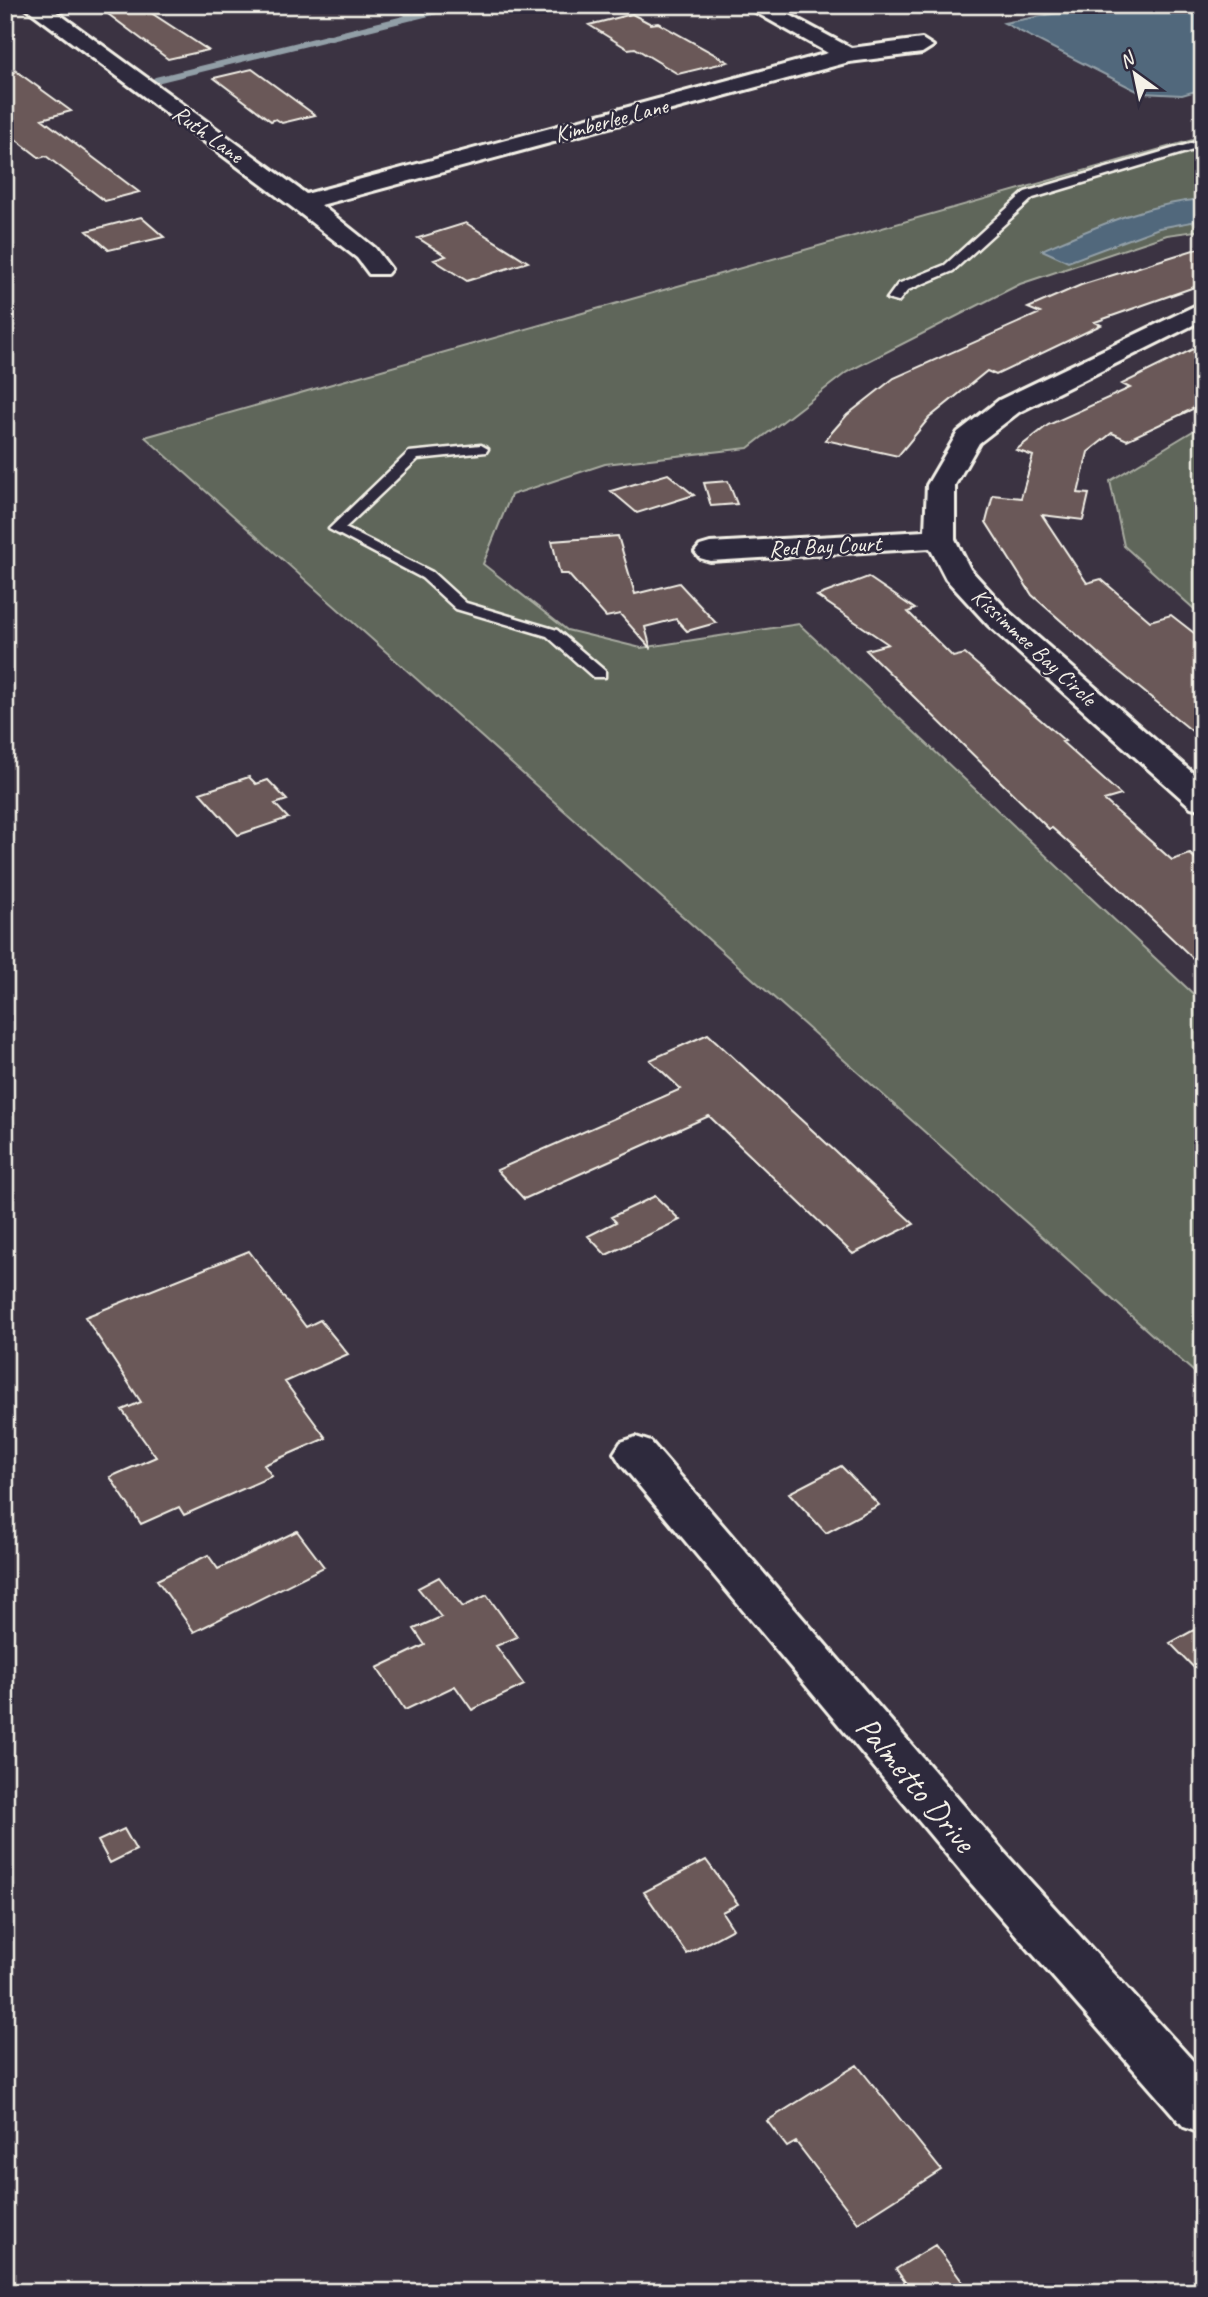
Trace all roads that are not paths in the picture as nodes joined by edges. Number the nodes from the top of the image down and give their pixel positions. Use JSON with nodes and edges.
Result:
{"nodes":[{"id":1,"x":33,"y":5,"type":"edge"},
{"id":2,"x":754,"y":5,"type":"edge"},
{"id":3,"x":922,"y":46,"type":"dead end"},
{"id":4,"x":848,"y":55,"type":"junction"},
{"id":5,"x":1203,"y":143,"type":"edge"},
{"id":6,"x":302,"y":203,"type":"junction"},
{"id":7,"x":378,"y":269,"type":"dead end"},
{"id":8,"x":894,"y":299,"type":"dead end"},
{"id":9,"x":1203,"y":310,"type":"edge"},
{"id":10,"x":481,"y":449,"type":"dead end"},
{"id":11,"x":940,"y":540,"type":"junction"},
{"id":12,"x":710,"y":552,"type":"dead end"},
{"id":13,"x":599,"y":674,"type":"dead end"},
{"id":14,"x":1203,"y":800,"type":"edge"},
{"id":15,"x":636,"y":1453,"type":"dead end"},
{"id":16,"x":1203,"y":2110,"type":"edge"}],
"edges":[{"from":1,"to":6,"type":"street","name":"Ruth Lane"},
{"from":2,"to":4,"type":"street"},
{"from":3,"to":4,"type":"street","name":"Kimberlee Lane"},
{"from":4,"to":6,"type":"street","name":"Kimberlee Lane"},
{"from":5,"to":8,"type":"lane"},
{"from":6,"to":7,"type":"street","name":"Ruth Lane"},
{"from":9,"to":11,"type":"street","name":"Kissimmee Bay Circle"},
{"from":10,"to":13,"type":"lane"},
{"from":11,"to":12,"type":"street","name":"Red Bay Court"},
{"from":11,"to":14,"type":"street","name":"Kissimmee Bay Circle"},
{"from":15,"to":16,"type":"street","name":"Palmetto Drive"}]}
